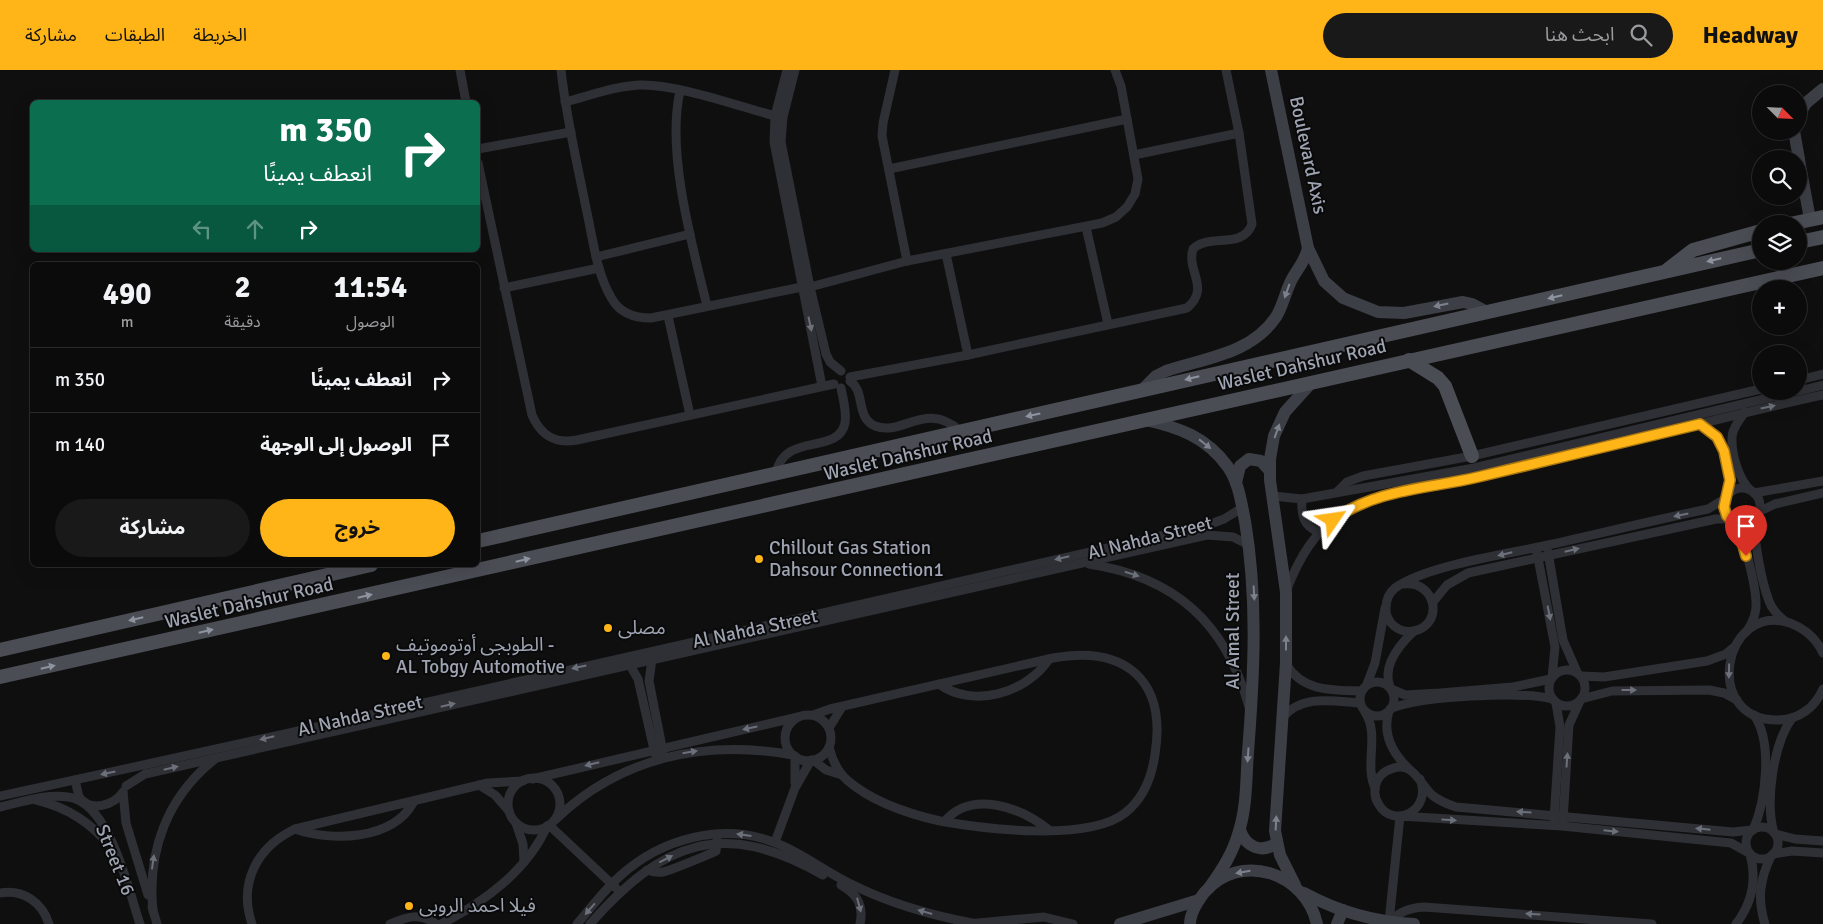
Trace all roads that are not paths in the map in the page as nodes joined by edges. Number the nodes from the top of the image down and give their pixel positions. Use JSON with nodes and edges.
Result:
{"nodes":[{"id":1,"x":460,"y":70,"type":"edge"},
{"id":2,"x":561,"y":70,"type":"edge"},
{"id":3,"x":787,"y":70,"type":"edge"},
{"id":4,"x":795,"y":70,"type":"edge"},
{"id":5,"x":895,"y":70,"type":"edge"},
{"id":6,"x":1115,"y":70,"type":"edge"},
{"id":7,"x":1226,"y":70,"type":"edge"},
{"id":8,"x":1271,"y":70,"type":"edge"},
{"id":9,"x":1823,"y":89,"type":"edge"},
{"id":10,"x":680,"y":91,"type":"junction"},
{"id":11,"x":466,"y":100,"type":"edge"},
{"id":12,"x":1808,"y":101,"type":"edge"},
{"id":13,"x":565,"y":102,"type":"junction"},
{"id":14,"x":775,"y":116,"type":"junction"},
{"id":15,"x":1127,"y":119,"type":"junction"},
{"id":16,"x":571,"y":132,"type":"junction"},
{"id":17,"x":1239,"y":133,"type":"junction"},
{"id":18,"x":480,"y":149,"type":"edge"},
{"id":19,"x":1134,"y":155,"type":"junction"},
{"id":20,"x":889,"y":169,"type":"junction"},
{"id":21,"x":480,"y":173,"type":"edge"},
{"id":22,"x":1807,"y":187,"type":"edge"},
{"id":23,"x":1816,"y":218,"type":"edge"},
{"id":24,"x":1086,"y":227,"type":"junction"},
{"id":25,"x":690,"y":234,"type":"junction"},
{"id":26,"x":1752,"y":234,"type":"edge"},
{"id":27,"x":1823,"y":236,"type":"edge"},
{"id":28,"x":1807,"y":240,"type":"edge"},
{"id":29,"x":1308,"y":248,"type":"junction"},
{"id":30,"x":1752,"y":252,"type":"edge"},
{"id":31,"x":946,"y":254,"type":"junction"},
{"id":32,"x":596,"y":257,"type":"junction"},
{"id":33,"x":907,"y":261,"type":"junction"},
{"id":34,"x":599,"y":268,"type":"junction"},
{"id":35,"x":1823,"y":268,"type":"edge"},
{"id":36,"x":1664,"y":272,"type":"junction"},
{"id":37,"x":806,"y":287,"type":"junction"},
{"id":38,"x":504,"y":288,"type":"junction"},
{"id":39,"x":707,"y":306,"type":"junction"},
{"id":40,"x":1487,"y":312,"type":"junction"},
{"id":41,"x":668,"y":316,"type":"junction"},
{"id":42,"x":1108,"y":324,"type":"junction"},
{"id":43,"x":968,"y":355,"type":"junction"},
{"id":44,"x":1409,"y":360,"type":"junction"},
{"id":45,"x":841,"y":371,"type":"junction"},
{"id":46,"x":1823,"y":374,"type":"edge"},
{"id":47,"x":1807,"y":378,"type":"edge"},
{"id":48,"x":850,"y":379,"type":"junction"},
{"id":49,"x":1312,"y":382,"type":"junction"},
{"id":50,"x":1823,"y":385,"type":"edge"},
{"id":51,"x":822,"y":386,"type":"junction"},
{"id":52,"x":837,"y":386,"type":"junction"},
{"id":53,"x":1807,"y":389,"type":"edge"},
{"id":54,"x":1140,"y":391,"type":"junction"},
{"id":55,"x":1752,"y":391,"type":"edge"},
{"id":56,"x":1823,"y":395,"type":"edge"},
{"id":57,"x":1764,"y":400,"type":"edge"},
{"id":58,"x":862,"y":411,"type":"junction"},
{"id":59,"x":1746,"y":412,"type":"junction"},
{"id":60,"x":845,"y":414,"type":"junction"},
{"id":61,"x":690,"y":415,"type":"junction"},
{"id":62,"x":1144,"y":420,"type":"junction"},
{"id":63,"x":1700,"y":424,"type":"junction"},
{"id":64,"x":960,"y":431,"type":"junction"},
{"id":65,"x":1631,"y":435,"type":"junction"},
{"id":66,"x":1472,"y":456,"type":"junction"},
{"id":67,"x":1521,"y":462,"type":"junction"},
{"id":68,"x":1269,"y":470,"type":"junction"},
{"id":69,"x":776,"y":473,"type":"junction"},
{"id":70,"x":1823,"y":482,"type":"edge"},
{"id":71,"x":1236,"y":483,"type":"junction"},
{"id":72,"x":1752,"y":491,"type":"junction"},
{"id":73,"x":1338,"y":492,"type":"junction"},
{"id":74,"x":1823,"y":493,"type":"edge"},
{"id":75,"x":1273,"y":496,"type":"junction"},
{"id":76,"x":1726,"y":497,"type":"junction"},
{"id":77,"x":1302,"y":499,"type":"junction"},
{"id":78,"x":1242,"y":508,"type":"junction"},
{"id":79,"x":1757,"y":515,"type":"junction"},
{"id":80,"x":1732,"y":520,"type":"junction"},
{"id":81,"x":1319,"y":532,"type":"junction"},
{"id":82,"x":480,"y":541,"type":"edge"},
{"id":83,"x":1249,"y":545,"type":"junction"},
{"id":84,"x":1547,"y":546,"type":"junction"},
{"id":85,"x":1536,"y":548,"type":"junction"},
{"id":86,"x":1548,"y":556,"type":"junction"},
{"id":87,"x":1538,"y":558,"type":"junction"},
{"id":88,"x":1084,"y":563,"type":"junction"},
{"id":89,"x":362,"y":567,"type":"edge"},
{"id":90,"x":1031,"y":569,"type":"junction"},
{"id":91,"x":1404,"y":584,"type":"junction"},
{"id":92,"x":1286,"y":592,"type":"junction"},
{"id":93,"x":1433,"y":602,"type":"junction"},
{"id":94,"x":1385,"y":606,"type":"junction"},
{"id":95,"x":1786,"y":622,"type":"junction"},
{"id":96,"x":1414,"y":631,"type":"junction"},
{"id":97,"x":1747,"y":632,"type":"junction"},
{"id":98,"x":1734,"y":648,"type":"junction"},
{"id":99,"x":0,"y":650,"type":"edge"},
{"id":100,"x":1823,"y":653,"type":"edge"},
{"id":101,"x":652,"y":659,"type":"junction"},
{"id":102,"x":1049,"y":659,"type":"junction"},
{"id":103,"x":628,"y":660,"type":"junction"},
{"id":104,"x":1286,"y":663,"type":"junction"},
{"id":105,"x":1579,"y":674,"type":"junction"},
{"id":106,"x":0,"y":677,"type":"edge"},
{"id":107,"x":1551,"y":678,"type":"junction"},
{"id":108,"x":939,"y":684,"type":"junction"},
{"id":109,"x":1364,"y":687,"type":"junction"},
{"id":110,"x":1390,"y":688,"type":"junction"},
{"id":111,"x":1823,"y":689,"type":"edge"},
{"id":112,"x":1580,"y":700,"type":"junction"},
{"id":113,"x":1737,"y":700,"type":"junction"},
{"id":114,"x":1554,"y":701,"type":"junction"},
{"id":115,"x":1360,"y":703,"type":"junction"},
{"id":116,"x":842,"y":707,"type":"junction"},
{"id":117,"x":1390,"y":710,"type":"junction"},
{"id":118,"x":1365,"y":712,"type":"junction"},
{"id":119,"x":813,"y":715,"type":"junction"},
{"id":120,"x":1754,"y":715,"type":"junction"},
{"id":121,"x":1251,"y":716,"type":"junction"},
{"id":122,"x":798,"y":717,"type":"junction"},
{"id":123,"x":1282,"y":718,"type":"junction"},
{"id":124,"x":1792,"y":718,"type":"junction"},
{"id":125,"x":829,"y":728,"type":"junction"},
{"id":126,"x":829,"y":747,"type":"junction"},
{"id":127,"x":658,"y":748,"type":"junction"},
{"id":128,"x":216,"y":754,"type":"junction"},
{"id":129,"x":794,"y":756,"type":"junction"},
{"id":130,"x":660,"y":758,"type":"junction"},
{"id":131,"x":812,"y":760,"type":"junction"},
{"id":132,"x":1409,"y":769,"type":"junction"},
{"id":133,"x":126,"y":770,"type":"junction"},
{"id":134,"x":842,"y":775,"type":"junction"},
{"id":135,"x":532,"y":779,"type":"junction"},
{"id":136,"x":1420,"y":779,"type":"junction"},
{"id":137,"x":75,"y":780,"type":"junction"},
{"id":138,"x":523,"y":781,"type":"junction"},
{"id":139,"x":479,"y":786,"type":"junction"},
{"id":140,"x":795,"y":788,"type":"junction"},
{"id":141,"x":1375,"y":788,"type":"junction"},
{"id":142,"x":124,"y":789,"type":"junction"},
{"id":143,"x":0,"y":796,"type":"edge"},
{"id":144,"x":33,"y":800,"type":"junction"},
{"id":145,"x":82,"y":801,"type":"junction"},
{"id":146,"x":413,"y":803,"type":"junction"},
{"id":147,"x":0,"y":807,"type":"edge"},
{"id":148,"x":510,"y":813,"type":"junction"},
{"id":149,"x":1559,"y":815,"type":"junction"},
{"id":150,"x":1400,"y":816,"type":"junction"},
{"id":151,"x":945,"y":821,"type":"junction"},
{"id":152,"x":516,"y":822,"type":"junction"},
{"id":153,"x":550,"y":824,"type":"junction"},
{"id":154,"x":1558,"y":826,"type":"junction"},
{"id":155,"x":295,"y":829,"type":"junction"},
{"id":156,"x":1049,"y":830,"type":"junction"},
{"id":157,"x":1240,"y":830,"type":"junction"},
{"id":158,"x":1753,"y":830,"type":"junction"},
{"id":159,"x":717,"y":834,"type":"junction"},
{"id":160,"x":1774,"y":834,"type":"junction"},
{"id":161,"x":1823,"y":841,"type":"edge"},
{"id":162,"x":775,"y":842,"type":"junction"},
{"id":163,"x":1277,"y":843,"type":"junction"},
{"id":164,"x":717,"y":844,"type":"junction"},
{"id":165,"x":1749,"y":853,"type":"junction"},
{"id":166,"x":1823,"y":853,"type":"edge"},
{"id":167,"x":1772,"y":855,"type":"junction"},
{"id":168,"x":117,"y":856,"type":"junction"},
{"id":169,"x":524,"y":862,"type":"junction"},
{"id":170,"x":612,"y":884,"type":"junction"},
{"id":171,"x":1209,"y":888,"type":"junction"},
{"id":172,"x":1299,"y":889,"type":"junction"},
{"id":173,"x":619,"y":891,"type":"junction"},
{"id":174,"x":0,"y":893,"type":"edge"},
{"id":175,"x":1199,"y":900,"type":"junction"},
{"id":176,"x":1343,"y":910,"type":"junction"},
{"id":177,"x":153,"y":911,"type":"junction"},
{"id":178,"x":1135,"y":922,"type":"edge"},
{"id":179,"x":1388,"y":922,"type":"junction"},
{"id":180,"x":1598,"y":922,"type":"edge"},
{"id":181,"x":139,"y":923,"type":"edge"},
{"id":182,"x":49,"y":924,"type":"edge"},
{"id":183,"x":157,"y":924,"type":"edge"},
{"id":184,"x":252,"y":924,"type":"edge"},
{"id":185,"x":390,"y":924,"type":"edge"},
{"id":186,"x":436,"y":924,"type":"edge"},
{"id":187,"x":441,"y":924,"type":"edge"},
{"id":188,"x":577,"y":924,"type":"edge"},
{"id":189,"x":590,"y":924,"type":"edge"},
{"id":190,"x":860,"y":924,"type":"edge"},
{"id":191,"x":967,"y":924,"type":"edge"},
{"id":192,"x":972,"y":924,"type":"edge"},
{"id":193,"x":1073,"y":924,"type":"edge"},
{"id":194,"x":1120,"y":924,"type":"edge"},
{"id":195,"x":1190,"y":924,"type":"edge"},
{"id":196,"x":1317,"y":924,"type":"edge"},
{"id":197,"x":1337,"y":924,"type":"edge"},
{"id":198,"x":1414,"y":924,"type":"edge"},
{"id":199,"x":1652,"y":924,"type":"edge"},
{"id":200,"x":1736,"y":924,"type":"edge"},
{"id":201,"x":1765,"y":924,"type":"edge"}],
"edges":[{"from":1,"to":11,"type":"street"},
{"from":2,"to":13,"type":"street"},
{"from":3,"to":14,"type":"street"},
{"from":4,"to":37,"type":"street"},
{"from":5,"to":20,"type":"street"},
{"from":6,"to":15,"type":"street"},
{"from":7,"to":17,"type":"street"},
{"from":8,"to":29,"type":"main road","name":"Boulevard Axis"},
{"from":9,"to":12,"type":"main road"},
{"from":10,"to":13,"type":"street"},
{"from":10,"to":14,"type":"street"},
{"from":10,"to":25,"type":"street"},
{"from":13,"to":16,"type":"street"},
{"from":14,"to":37,"type":"street"},
{"from":15,"to":19,"type":"street"},
{"from":15,"to":20,"type":"street"},
{"from":16,"to":18,"type":"street"},
{"from":16,"to":32,"type":"street"},
{"from":17,"to":19,"type":"street"},
{"from":17,"to":42,"type":"street"},
{"from":19,"to":24,"type":"street"},
{"from":20,"to":33,"type":"street"},
{"from":21,"to":38,"type":"street"},
{"from":22,"to":23,"type":"main road"},
{"from":24,"to":31,"type":"street"},
{"from":24,"to":42,"type":"street"},
{"from":25,"to":32,"type":"street"},
{"from":25,"to":39,"type":"street"},
{"from":26,"to":36,"type":"main road"},
{"from":27,"to":28,"type":"main road"},
{"from":40,"to":29,"type":"main road","name":"Boulevard Axis","one_way":true},
{"from":29,"to":54,"type":"main road","one_way":true},
{"from":30,"to":36,"type":"main road","name":"Waslet Dahshur Road","one_way":true},
{"from":31,"to":33,"type":"street"},
{"from":31,"to":43,"type":"street"},
{"from":32,"to":34,"type":"street"},
{"from":33,"to":37,"type":"street"},
{"from":34,"to":38,"type":"street"},
{"from":34,"to":41,"type":"street"},
{"from":35,"to":44,"type":"main road","name":"Waslet Dahshur Road"},
{"from":36,"to":40,"type":"main road","name":"Waslet Dahshur Road","one_way":true},
{"from":37,"to":39,"type":"street"},
{"from":37,"to":45,"type":"street"},
{"from":37,"to":51,"type":"street","one_way":true},
{"from":38,"to":61,"type":"street"},
{"from":39,"to":41,"type":"street"},
{"from":40,"to":54,"type":"main road","name":"Waslet Dahshur Road","one_way":true},
{"from":41,"to":61,"type":"street"},
{"from":42,"to":43,"type":"street"},
{"from":43,"to":48,"type":"street"},
{"from":44,"to":49,"type":"main road","name":"Waslet Dahshur Road"},
{"from":44,"to":66,"type":"main road"},
{"from":45,"to":48,"type":"street"},
{"from":45,"to":52,"type":"street"},
{"from":46,"to":47,"type":"street"},
{"from":48,"to":52,"type":"street"},
{"from":48,"to":58,"type":"street"},
{"from":49,"to":62,"type":"main road","name":"Waslet Dahshur Road"},
{"from":68,"to":49,"type":"main road","one_way":true},
{"from":50,"to":53,"type":"street"},
{"from":51,"to":52,"type":"street"},
{"from":51,"to":61,"type":"street"},
{"from":52,"to":60,"type":"street"},
{"from":54,"to":64,"type":"main road","name":"Waslet Dahshur Road","one_way":true},
{"from":55,"to":66,"type":"street"},
{"from":59,"to":56,"type":"street","one_way":true},
{"from":57,"to":65,"type":"street"},
{"from":58,"to":60,"type":"street"},
{"from":58,"to":64,"type":"street"},
{"from":59,"to":63,"type":"street"},
{"from":59,"to":72,"type":"street"},
{"from":60,"to":69,"type":"street"},
{"from":62,"to":71,"type":"main road","name":"Al Amal Street","one_way":true},
{"from":106,"to":62,"type":"main road","name":"Waslet Dahshur Road","one_way":true},
{"from":63,"to":65,"type":"street"},
{"from":63,"to":76,"type":"street"},
{"from":64,"to":69,"type":"main road","name":"Waslet Dahshur Road"},
{"from":65,"to":67,"type":"street"},
{"from":66,"to":73,"type":"street"},
{"from":67,"to":73,"type":"street"},
{"from":67,"to":81,"type":"street"},
{"from":68,"to":71,"type":"main road"},
{"from":68,"to":75,"type":"main road"},
{"from":69,"to":82,"type":"main road","name":"Waslet Dahshur Road"},
{"from":70,"to":72,"type":"street"},
{"from":71,"to":78,"type":"main road","name":"Al Amal Street"},
{"from":72,"to":76,"type":"street"},
{"from":72,"to":79,"type":"street"},
{"from":73,"to":77,"type":"street"},
{"from":74,"to":79,"type":"street"},
{"from":75,"to":77,"type":"street"},
{"from":75,"to":92,"type":"main road"},
{"from":76,"to":80,"type":"street"},
{"from":76,"to":84,"type":"street","one_way":true},
{"from":77,"to":81,"type":"street"},
{"from":78,"to":83,"type":"main road","name":"Al Amal Street"},
{"from":78,"to":90,"type":"street","name":"Al Nahda Street","one_way":true},
{"from":79,"to":80,"type":"street"},
{"from":79,"to":95,"type":"street"},
{"from":86,"to":80,"type":"street","one_way":true},
{"from":80,"to":97,"type":"street"},
{"from":81,"to":92,"type":"street"},
{"from":83,"to":88,"type":"street","name":"Al Nahda Street"},
{"from":83,"to":121,"type":"main road","name":"Al Amal Street","one_way":true},
{"from":84,"to":85,"type":"street"},
{"from":84,"to":86,"type":"street"},
{"from":85,"to":87,"type":"street"},
{"from":85,"to":91,"type":"street","one_way":true},
{"from":86,"to":87,"type":"street"},
{"from":86,"to":105,"type":"street"},
{"from":87,"to":93,"type":"street"},
{"from":87,"to":107,"type":"street","one_way":true},
{"from":88,"to":90,"type":"street","name":"Al Nahda Street"},
{"from":88,"to":121,"type":"street","one_way":true},
{"from":89,"to":99,"type":"main road","name":"Waslet Dahshur Road","one_way":true},
{"from":90,"to":101,"type":"street","name":"Al Nahda Street"},
{"from":90,"to":103,"type":"street","name":"Al Nahda Street"},
{"from":91,"to":93,"type":"street"},
{"from":91,"to":94,"type":"street"},
{"from":104,"to":92,"type":"main road","one_way":true},
{"from":93,"to":96,"type":"street"},
{"from":94,"to":96,"type":"street"},
{"from":94,"to":109,"type":"street"},
{"from":95,"to":97,"type":"street"},
{"from":95,"to":100,"type":"street"},
{"from":96,"to":110,"type":"street"},
{"from":97,"to":98,"type":"street"},
{"from":98,"to":105,"type":"street"},
{"from":98,"to":113,"type":"street","one_way":true},
{"from":101,"to":103,"type":"street","name":"Al Nahda Street"},
{"from":101,"to":127,"type":"street"},
{"from":102,"to":108,"type":"street"},
{"from":102,"to":108,"type":"street"},
{"from":102,"to":156,"type":"street"},
{"from":103,"to":127,"type":"street"},
{"from":103,"to":128,"type":"street","name":"Al Nahda Street"},
{"from":104,"to":109,"type":"street"},
{"from":104,"to":123,"type":"main road"},
{"from":105,"to":107,"type":"street"},
{"from":105,"to":112,"type":"street"},
{"from":107,"to":110,"type":"street"},
{"from":107,"to":114,"type":"street"},
{"from":108,"to":116,"type":"street"},
{"from":109,"to":110,"type":"street"},
{"from":109,"to":115,"type":"street"},
{"from":110,"to":117,"type":"street"},
{"from":111,"to":124,"type":"street"},
{"from":112,"to":113,"type":"street","one_way":true},
{"from":112,"to":114,"type":"street"},
{"from":149,"to":112,"type":"street","one_way":true},
{"from":113,"to":120,"type":"street"},
{"from":114,"to":117,"type":"street"},
{"from":114,"to":149,"type":"street"},
{"from":115,"to":118,"type":"street"},
{"from":115,"to":123,"type":"street"},
{"from":116,"to":119,"type":"street"},
{"from":116,"to":125,"type":"street"},
{"from":117,"to":118,"type":"street"},
{"from":117,"to":132,"type":"street"},
{"from":118,"to":141,"type":"street"},
{"from":119,"to":122,"type":"street"},
{"from":119,"to":125,"type":"street"},
{"from":120,"to":124,"type":"street"},
{"from":120,"to":158,"type":"street"},
{"from":121,"to":157,"type":"main road","name":"Al Amal Street","one_way":true},
{"from":122,"to":127,"type":"street","one_way":true},
{"from":122,"to":129,"type":"street"},
{"from":163,"to":123,"type":"main road","one_way":true},
{"from":124,"to":160,"type":"street"},
{"from":125,"to":126,"type":"street"},
{"from":126,"to":131,"type":"street"},
{"from":126,"to":134,"type":"street"},
{"from":127,"to":130,"type":"street"},
{"from":127,"to":135,"type":"street","one_way":true},
{"from":128,"to":133,"type":"street","name":"Al Nahda Street"},
{"from":142,"to":128,"type":"street","name":"Al Nahda Street","one_way":true},
{"from":177,"to":128,"type":"street","one_way":true},
{"from":130,"to":129,"type":"street","one_way":true},
{"from":129,"to":131,"type":"street"},
{"from":129,"to":140,"type":"street"},
{"from":130,"to":153,"type":"street"},
{"from":131,"to":134,"type":"street"},
{"from":131,"to":140,"type":"street"},
{"from":132,"to":136,"type":"street"},
{"from":132,"to":141,"type":"street"},
{"from":133,"to":137,"type":"street","name":"Al Nahda Street","one_way":true},
{"from":133,"to":142,"type":"street","name":"Street 16"},
{"from":134,"to":151,"type":"street"},
{"from":135,"to":138,"type":"street"},
{"from":135,"to":153,"type":"street"},
{"from":149,"to":136,"type":"street","one_way":true},
{"from":136,"to":150,"type":"street"},
{"from":137,"to":143,"type":"street","name":"Al Nahda Street"},
{"from":137,"to":145,"type":"street"},
{"from":138,"to":139,"type":"street"},
{"from":138,"to":148,"type":"street"},
{"from":139,"to":146,"type":"street"},
{"from":139,"to":148,"type":"street"},
{"from":140,"to":162,"type":"street"},
{"from":141,"to":150,"type":"street"},
{"from":142,"to":145,"type":"street","name":"Al Nahda Street"},
{"from":142,"to":177,"type":"street","name":"Street 16"},
{"from":144,"to":145,"type":"street"},
{"from":144,"to":147,"type":"street"},
{"from":144,"to":168,"type":"street"},
{"from":145,"to":168,"type":"street","name":"Street 16"},
{"from":146,"to":155,"type":"street"},
{"from":146,"to":155,"type":"street"},
{"from":148,"to":152,"type":"street"},
{"from":149,"to":154,"type":"street"},
{"from":158,"to":149,"type":"street","one_way":true},
{"from":150,"to":154,"type":"street","one_way":true},
{"from":150,"to":179,"type":"street"},
{"from":151,"to":156,"type":"street"},
{"from":151,"to":156,"type":"street"},
{"from":152,"to":153,"type":"street"},
{"from":152,"to":169,"type":"street"},
{"from":153,"to":169,"type":"street"},
{"from":153,"to":170,"type":"street"},
{"from":154,"to":165,"type":"street","one_way":true},
{"from":155,"to":184,"type":"street"},
{"from":157,"to":163,"type":"main road"},
{"from":157,"to":171,"type":"main road","name":"Al Amal Street"},
{"from":158,"to":160,"type":"street"},
{"from":158,"to":165,"type":"street"},
{"from":162,"to":159,"type":"street","one_way":true},
{"from":159,"to":164,"type":"street"},
{"from":159,"to":170,"type":"street"},
{"from":160,"to":161,"type":"street"},
{"from":160,"to":167,"type":"street"},
{"from":192,"to":162,"type":"street","one_way":true},
{"from":163,"to":172,"type":"main road"},
{"from":164,"to":173,"type":"street"},
{"from":164,"to":190,"type":"street","one_way":true},
{"from":165,"to":167,"type":"street"},
{"from":165,"to":200,"type":"street"},
{"from":166,"to":167,"type":"street"},
{"from":167,"to":201,"type":"street"},
{"from":168,"to":181,"type":"street","name":"Street 16"},
{"from":169,"to":187,"type":"street"},
{"from":170,"to":173,"type":"street"},
{"from":170,"to":188,"type":"street","one_way":true},
{"from":172,"to":171,"type":"main road","one_way":true},
{"from":171,"to":175,"type":"main road"},
{"from":172,"to":176,"type":"main road"},
{"from":172,"to":196,"type":"main road"},
{"from":173,"to":189,"type":"street"},
{"from":174,"to":182,"type":"street"},
{"from":175,"to":178,"type":"main road"},
{"from":175,"to":195,"type":"main road"},
{"from":176,"to":179,"type":"main road"},
{"from":176,"to":197,"type":"main road"},
{"from":177,"to":183,"type":"street","name":"Street 16"},
{"from":178,"to":194,"type":"main road"},
{"from":180,"to":179,"type":"street","one_way":true},
{"from":179,"to":198,"type":"main road"},
{"from":180,"to":199,"type":"street"},
{"from":185,"to":186,"type":"street"},
{"from":191,"to":192,"type":"street"},
{"from":192,"to":193,"type":"street"}]}
